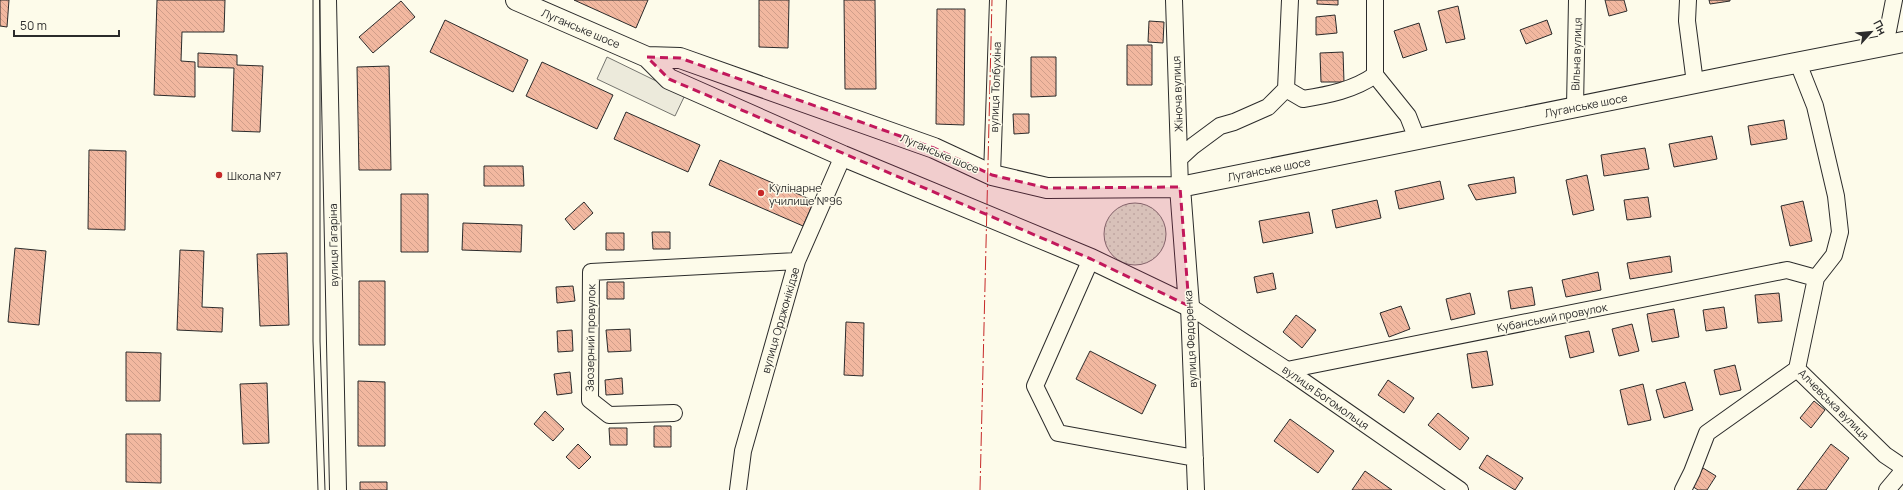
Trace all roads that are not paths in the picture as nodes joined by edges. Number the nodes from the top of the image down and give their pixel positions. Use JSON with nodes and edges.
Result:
{"nodes":[{"id":1,"x":328,"y":0,"type":"edge"},
{"id":2,"x":516,"y":0,"type":"edge"},
{"id":3,"x":998,"y":0,"type":"edge"},
{"id":4,"x":1174,"y":0,"type":"edge"},
{"id":5,"x":1290,"y":0,"type":"edge"},
{"id":6,"x":1375,"y":0,"type":"edge"},
{"id":7,"x":1577,"y":0,"type":"edge"},
{"id":8,"x":1688,"y":0,"type":"edge"},
{"id":9,"x":1894,"y":0,"type":"edge"},
{"id":10,"x":1894,"y":44,"type":"edge"},
{"id":11,"x":647,"y":57,"type":"junction"},
{"id":12,"x":1798,"y":63,"type":"junction"},
{"id":13,"x":1375,"y":75,"type":"junction"},
{"id":14,"x":1695,"y":83,"type":"junction"},
{"id":15,"x":1286,"y":89,"type":"junction"},
{"id":16,"x":1575,"y":107,"type":"junction"},
{"id":17,"x":1417,"y":139,"type":"junction"},
{"id":18,"x":843,"y":156,"type":"junction"},
{"id":19,"x":1179,"y":159,"type":"junction"},
{"id":20,"x":992,"y":175,"type":"junction"},
{"id":21,"x":1180,"y":187,"type":"junction"},
{"id":22,"x":1091,"y":259,"type":"junction"},
{"id":23,"x":797,"y":262,"type":"junction"},
{"id":24,"x":1816,"y":278,"type":"junction"},
{"id":25,"x":1189,"y":306,"type":"junction"},
{"id":26,"x":1797,"y":369,"type":"junction"},
{"id":27,"x":1287,"y":370,"type":"junction"},
{"id":28,"x":674,"y":413,"type":"dead end"},
{"id":29,"x":1195,"y":458,"type":"junction"},
{"id":30,"x":1903,"y":467,"type":"edge"},
{"id":31,"x":1903,"y":470,"type":"edge"},
{"id":32,"x":338,"y":490,"type":"edge"},
{"id":33,"x":738,"y":490,"type":"edge"},
{"id":34,"x":1196,"y":490,"type":"edge"},
{"id":35,"x":1460,"y":490,"type":"edge"},
{"id":36,"x":1683,"y":490,"type":"edge"},
{"id":37,"x":1887,"y":490,"type":"edge"}],
"edges":[{"from":1,"to":32,"type":"street","name":"вулиця Гагаріна"},
{"from":2,"to":11,"type":"main road","name":"Луганське шосе"},
{"from":3,"to":20,"type":"street","name":"вулиця Толбухіна"},
{"from":4,"to":19,"type":"street","name":"Жіноча вулиця"},
{"from":5,"to":15,"type":"street"},
{"from":6,"to":13,"type":"street"},
{"from":7,"to":16,"type":"street","name":"Вільна вулиця"},
{"from":8,"to":14,"type":"street"},
{"from":9,"to":10,"type":"street"},
{"from":10,"to":12,"type":"main road","name":"Луганське шосе"},
{"from":11,"to":18,"type":"main road","name":"Луганське шосе"},
{"from":11,"to":20,"type":"main road","name":"Луганське шосе"},
{"from":12,"to":14,"type":"main road","name":"Луганське шосе"},
{"from":12,"to":24,"type":"street"},
{"from":13,"to":15,"type":"street"},
{"from":13,"to":17,"type":"street"},
{"from":14,"to":16,"type":"main road","name":"Луганське шосе"},
{"from":15,"to":19,"type":"street"},
{"from":16,"to":17,"type":"main road","name":"Луганське шосе"},
{"from":17,"to":21,"type":"main road","name":"Луганське шосе"},
{"from":18,"to":22,"type":"main road","name":"Луганське шосе"},
{"from":18,"to":23,"type":"street","name":"вулиця Орджонікідзе"},
{"from":19,"to":21,"type":"street","name":"Жіноча вулиця"},
{"from":20,"to":21,"type":"main road","name":"Луганське шосе"},
{"from":21,"to":25,"type":"main road","name":"вулиця Федоренка"},
{"from":22,"to":25,"type":"main road","name":"Луганське шосе"},
{"from":22,"to":29,"type":"street"},
{"from":23,"to":28,"type":"street","name":"Заозерний провулок"},
{"from":23,"to":33,"type":"street","name":"вулиця Орджонікідзе"},
{"from":24,"to":26,"type":"street","name":"Алчевська вулиця"},
{"from":24,"to":27,"type":"street","name":"Кубанський провулок"},
{"from":25,"to":27,"type":"street","name":"вулиця Богомольця"},
{"from":25,"to":29,"type":"street","name":"вулиця Федоренка"},
{"from":26,"to":30,"type":"street","name":"Алчевська вулиця"},
{"from":26,"to":36,"type":"street"},
{"from":27,"to":35,"type":"street","name":"вулиця Богомольця"},
{"from":29,"to":34,"type":"street","name":"вулиця Федоренка"},
{"from":31,"to":37,"type":"street"}]}
